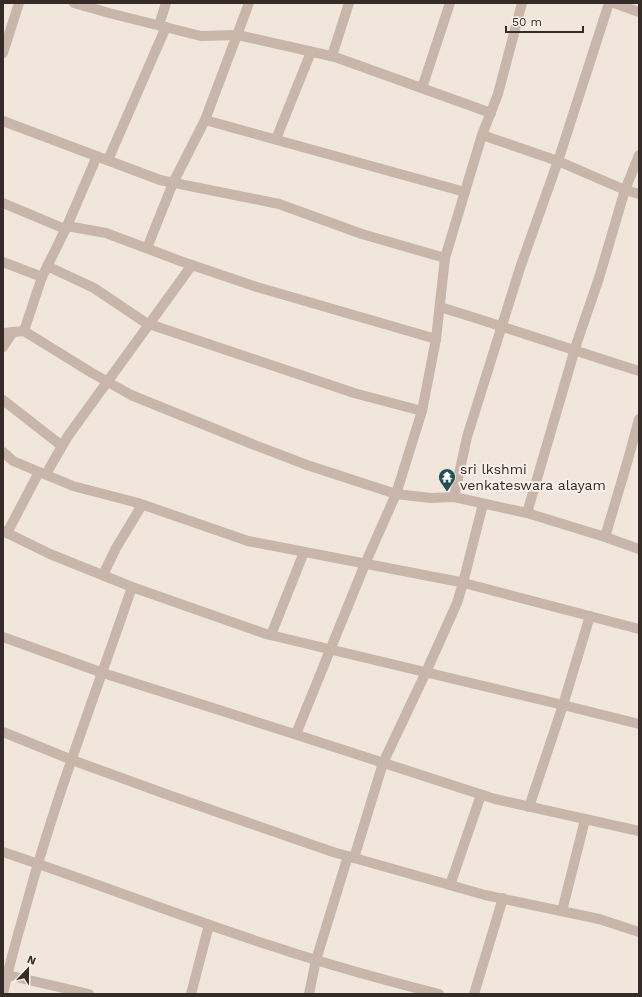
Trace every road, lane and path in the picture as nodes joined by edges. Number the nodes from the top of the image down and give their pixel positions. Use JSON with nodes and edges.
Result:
{"nodes":[{"id":1,"x":19,"y":3,"type":"edge"},
{"id":2,"x":74,"y":3,"type":"edge"},
{"id":3,"x":166,"y":3,"type":"edge"},
{"id":4,"x":249,"y":3,"type":"edge"},
{"id":5,"x":349,"y":3,"type":"edge"},
{"id":6,"x":450,"y":3,"type":"edge"},
{"id":7,"x":522,"y":3,"type":"edge"},
{"id":8,"x":609,"y":3,"type":"edge"},
{"id":9,"x":614,"y":3,"type":"edge"},
{"id":10,"x":639,"y":12,"type":"edge"},
{"id":11,"x":163,"y":26,"type":"junction"},
{"id":12,"x":238,"y":35,"type":"junction"},
{"id":13,"x":311,"y":52,"type":"junction"},
{"id":14,"x":3,"y":53,"type":"edge"},
{"id":15,"x":332,"y":56,"type":"junction"},
{"id":16,"x":422,"y":88,"type":"junction"},
{"id":17,"x":491,"y":113,"type":"junction"},
{"id":18,"x":205,"y":120,"type":"junction"},
{"id":19,"x":3,"y":121,"type":"edge"},
{"id":20,"x":482,"y":135,"type":"junction"},
{"id":21,"x":276,"y":140,"type":"junction"},
{"id":22,"x":639,"y":155,"type":"edge"},
{"id":23,"x":97,"y":156,"type":"junction"},
{"id":24,"x":108,"y":160,"type":"junction"},
{"id":25,"x":558,"y":161,"type":"junction"},
{"id":26,"x":173,"y":183,"type":"junction"},
{"id":27,"x":625,"y":190,"type":"junction"},
{"id":28,"x":465,"y":192,"type":"junction"},
{"id":29,"x":639,"y":194,"type":"edge"},
{"id":30,"x":3,"y":203,"type":"edge"},
{"id":31,"x":66,"y":228,"type":"junction"},
{"id":32,"x":147,"y":248,"type":"junction"},
{"id":33,"x":445,"y":258,"type":"junction"},
{"id":34,"x":3,"y":262,"type":"edge"},
{"id":35,"x":192,"y":265,"type":"junction"},
{"id":36,"x":47,"y":266,"type":"junction"},
{"id":37,"x":42,"y":276,"type":"junction"},
{"id":38,"x":440,"y":307,"type":"junction"},
{"id":39,"x":148,"y":324,"type":"junction"},
{"id":40,"x":502,"y":326,"type":"junction"},
{"id":41,"x":24,"y":331,"type":"junction"},
{"id":42,"x":8,"y":332,"type":"edge"},
{"id":43,"x":436,"y":339,"type":"junction"},
{"id":44,"x":3,"y":347,"type":"edge"},
{"id":45,"x":575,"y":351,"type":"junction"},
{"id":46,"x":639,"y":371,"type":"edge"},
{"id":47,"x":108,"y":381,"type":"junction"},
{"id":48,"x":3,"y":400,"type":"edge"},
{"id":49,"x":422,"y":411,"type":"junction"},
{"id":50,"x":639,"y":418,"type":"edge"},
{"id":51,"x":62,"y":446,"type":"junction"},
{"id":52,"x":3,"y":452,"type":"edge"},
{"id":53,"x":43,"y":473,"type":"junction"},
{"id":54,"x":396,"y":494,"type":"junction"},
{"id":55,"x":454,"y":497,"type":"junction"},
{"id":56,"x":483,"y":504,"type":"junction"},
{"id":57,"x":142,"y":505,"type":"junction"},
{"id":58,"x":527,"y":513,"type":"junction"},
{"id":59,"x":5,"y":532,"type":"edge"},
{"id":60,"x":605,"y":537,"type":"junction"},
{"id":61,"x":639,"y":549,"type":"edge"},
{"id":62,"x":304,"y":552,"type":"junction"},
{"id":63,"x":365,"y":564,"type":"junction"},
{"id":64,"x":103,"y":576,"type":"junction"},
{"id":65,"x":463,"y":583,"type":"junction"},
{"id":66,"x":132,"y":587,"type":"junction"},
{"id":67,"x":590,"y":616,"type":"junction"},
{"id":68,"x":639,"y":630,"type":"edge"},
{"id":69,"x":271,"y":635,"type":"junction"},
{"id":70,"x":3,"y":637,"type":"edge"},
{"id":71,"x":330,"y":649,"type":"junction"},
{"id":72,"x":426,"y":672,"type":"junction"},
{"id":73,"x":103,"y":673,"type":"junction"},
{"id":74,"x":563,"y":705,"type":"junction"},
{"id":75,"x":639,"y":724,"type":"edge"},
{"id":76,"x":3,"y":732,"type":"edge"},
{"id":77,"x":296,"y":734,"type":"junction"},
{"id":78,"x":72,"y":760,"type":"junction"},
{"id":79,"x":383,"y":763,"type":"junction"},
{"id":80,"x":481,"y":795,"type":"junction"},
{"id":81,"x":529,"y":807,"type":"junction"},
{"id":82,"x":585,"y":820,"type":"junction"},
{"id":83,"x":639,"y":831,"type":"edge"},
{"id":84,"x":3,"y":852,"type":"edge"},
{"id":85,"x":351,"y":857,"type":"junction"},
{"id":86,"x":37,"y":863,"type":"junction"},
{"id":87,"x":450,"y":885,"type":"junction"},
{"id":88,"x":503,"y":898,"type":"junction"},
{"id":89,"x":562,"y":911,"type":"junction"},
{"id":90,"x":209,"y":925,"type":"junction"},
{"id":91,"x":639,"y":932,"type":"edge"},
{"id":92,"x":316,"y":960,"type":"junction"},
{"id":93,"x":5,"y":974,"type":"edge"},
{"id":94,"x":3,"y":994,"type":"edge"},
{"id":95,"x":89,"y":994,"type":"edge"},
{"id":96,"x":191,"y":994,"type":"edge"},
{"id":97,"x":309,"y":994,"type":"edge"},
{"id":98,"x":439,"y":994,"type":"edge"},
{"id":99,"x":474,"y":994,"type":"edge"}],
"edges":[{"from":1,"to":14,"type":"street"},
{"from":2,"to":11,"type":"street"},
{"from":3,"to":11,"type":"street"},
{"from":4,"to":12,"type":"street"},
{"from":5,"to":15,"type":"street"},
{"from":6,"to":16,"type":"street"},
{"from":7,"to":17,"type":"street"},
{"from":8,"to":25,"type":"street"},
{"from":9,"to":10,"type":"street"},
{"from":11,"to":12,"type":"street"},
{"from":11,"to":24,"type":"street"},
{"from":12,"to":13,"type":"street"},
{"from":12,"to":18,"type":"street"},
{"from":13,"to":15,"type":"street"},
{"from":13,"to":21,"type":"street"},
{"from":15,"to":16,"type":"street"},
{"from":16,"to":17,"type":"street"},
{"from":17,"to":20,"type":"street"},
{"from":18,"to":21,"type":"street"},
{"from":18,"to":26,"type":"street"},
{"from":19,"to":23,"type":"street"},
{"from":20,"to":25,"type":"street"},
{"from":20,"to":28,"type":"street"},
{"from":21,"to":28,"type":"street"},
{"from":22,"to":27,"type":"street"},
{"from":23,"to":24,"type":"street"},
{"from":23,"to":31,"type":"street"},
{"from":24,"to":26,"type":"street"},
{"from":25,"to":27,"type":"street"},
{"from":25,"to":40,"type":"street"},
{"from":26,"to":32,"type":"street"},
{"from":26,"to":33,"type":"street"},
{"from":27,"to":29,"type":"street"},
{"from":27,"to":45,"type":"street"},
{"from":28,"to":33,"type":"street"},
{"from":30,"to":31,"type":"street"},
{"from":31,"to":32,"type":"street"},
{"from":31,"to":36,"type":"street"},
{"from":32,"to":35,"type":"street"},
{"from":33,"to":38,"type":"street"},
{"from":34,"to":37,"type":"street"},
{"from":35,"to":39,"type":"street"},
{"from":35,"to":43,"type":"street"},
{"from":36,"to":37,"type":"street"},
{"from":36,"to":39,"type":"street"},
{"from":37,"to":41,"type":"street"},
{"from":38,"to":40,"type":"street"},
{"from":38,"to":43,"type":"street"},
{"from":39,"to":47,"type":"street"},
{"from":39,"to":49,"type":"street"},
{"from":40,"to":45,"type":"street"},
{"from":40,"to":55,"type":"street"},
{"from":41,"to":42,"type":"street"},
{"from":41,"to":47,"type":"street"},
{"from":42,"to":44,"type":"street"},
{"from":43,"to":49,"type":"street"},
{"from":45,"to":46,"type":"street"},
{"from":45,"to":58,"type":"street"},
{"from":47,"to":51,"type":"street"},
{"from":47,"to":54,"type":"street"},
{"from":48,"to":51,"type":"street"},
{"from":49,"to":54,"type":"street"},
{"from":50,"to":60,"type":"street"},
{"from":51,"to":53,"type":"street"},
{"from":52,"to":53,"type":"street"},
{"from":53,"to":57,"type":"street"},
{"from":53,"to":59,"type":"street"},
{"from":54,"to":55,"type":"street"},
{"from":54,"to":63,"type":"street"},
{"from":55,"to":56,"type":"street"},
{"from":56,"to":58,"type":"street"},
{"from":56,"to":65,"type":"street"},
{"from":57,"to":62,"type":"street"},
{"from":57,"to":64,"type":"street"},
{"from":58,"to":60,"type":"street"},
{"from":59,"to":64,"type":"street"},
{"from":60,"to":61,"type":"street"},
{"from":62,"to":63,"type":"street"},
{"from":62,"to":69,"type":"street"},
{"from":63,"to":65,"type":"street"},
{"from":63,"to":71,"type":"street"},
{"from":64,"to":66,"type":"street"},
{"from":65,"to":67,"type":"street"},
{"from":65,"to":72,"type":"street"},
{"from":66,"to":69,"type":"street"},
{"from":66,"to":73,"type":"street"},
{"from":67,"to":68,"type":"street"},
{"from":67,"to":74,"type":"street"},
{"from":69,"to":71,"type":"street"},
{"from":70,"to":73,"type":"street"},
{"from":71,"to":72,"type":"street"},
{"from":71,"to":77,"type":"street"},
{"from":72,"to":74,"type":"street"},
{"from":72,"to":79,"type":"street"},
{"from":73,"to":77,"type":"street"},
{"from":73,"to":78,"type":"street"},
{"from":74,"to":75,"type":"street"},
{"from":74,"to":81,"type":"street"},
{"from":76,"to":78,"type":"street"},
{"from":77,"to":79,"type":"street"},
{"from":78,"to":85,"type":"street"},
{"from":78,"to":86,"type":"street"},
{"from":79,"to":80,"type":"street"},
{"from":79,"to":85,"type":"street"},
{"from":80,"to":81,"type":"street"},
{"from":80,"to":87,"type":"street"},
{"from":81,"to":82,"type":"street"},
{"from":82,"to":83,"type":"street"},
{"from":82,"to":89,"type":"street"},
{"from":84,"to":86,"type":"street"},
{"from":85,"to":87,"type":"street"},
{"from":85,"to":92,"type":"street"},
{"from":86,"to":90,"type":"street"},
{"from":86,"to":93,"type":"street"},
{"from":87,"to":88,"type":"street"},
{"from":88,"to":89,"type":"street"},
{"from":88,"to":99,"type":"street"},
{"from":89,"to":91,"type":"street"},
{"from":90,"to":92,"type":"street"},
{"from":90,"to":96,"type":"street"},
{"from":92,"to":97,"type":"street"},
{"from":92,"to":98,"type":"street"},
{"from":93,"to":94,"type":"street"},
{"from":93,"to":95,"type":"street"}]}
